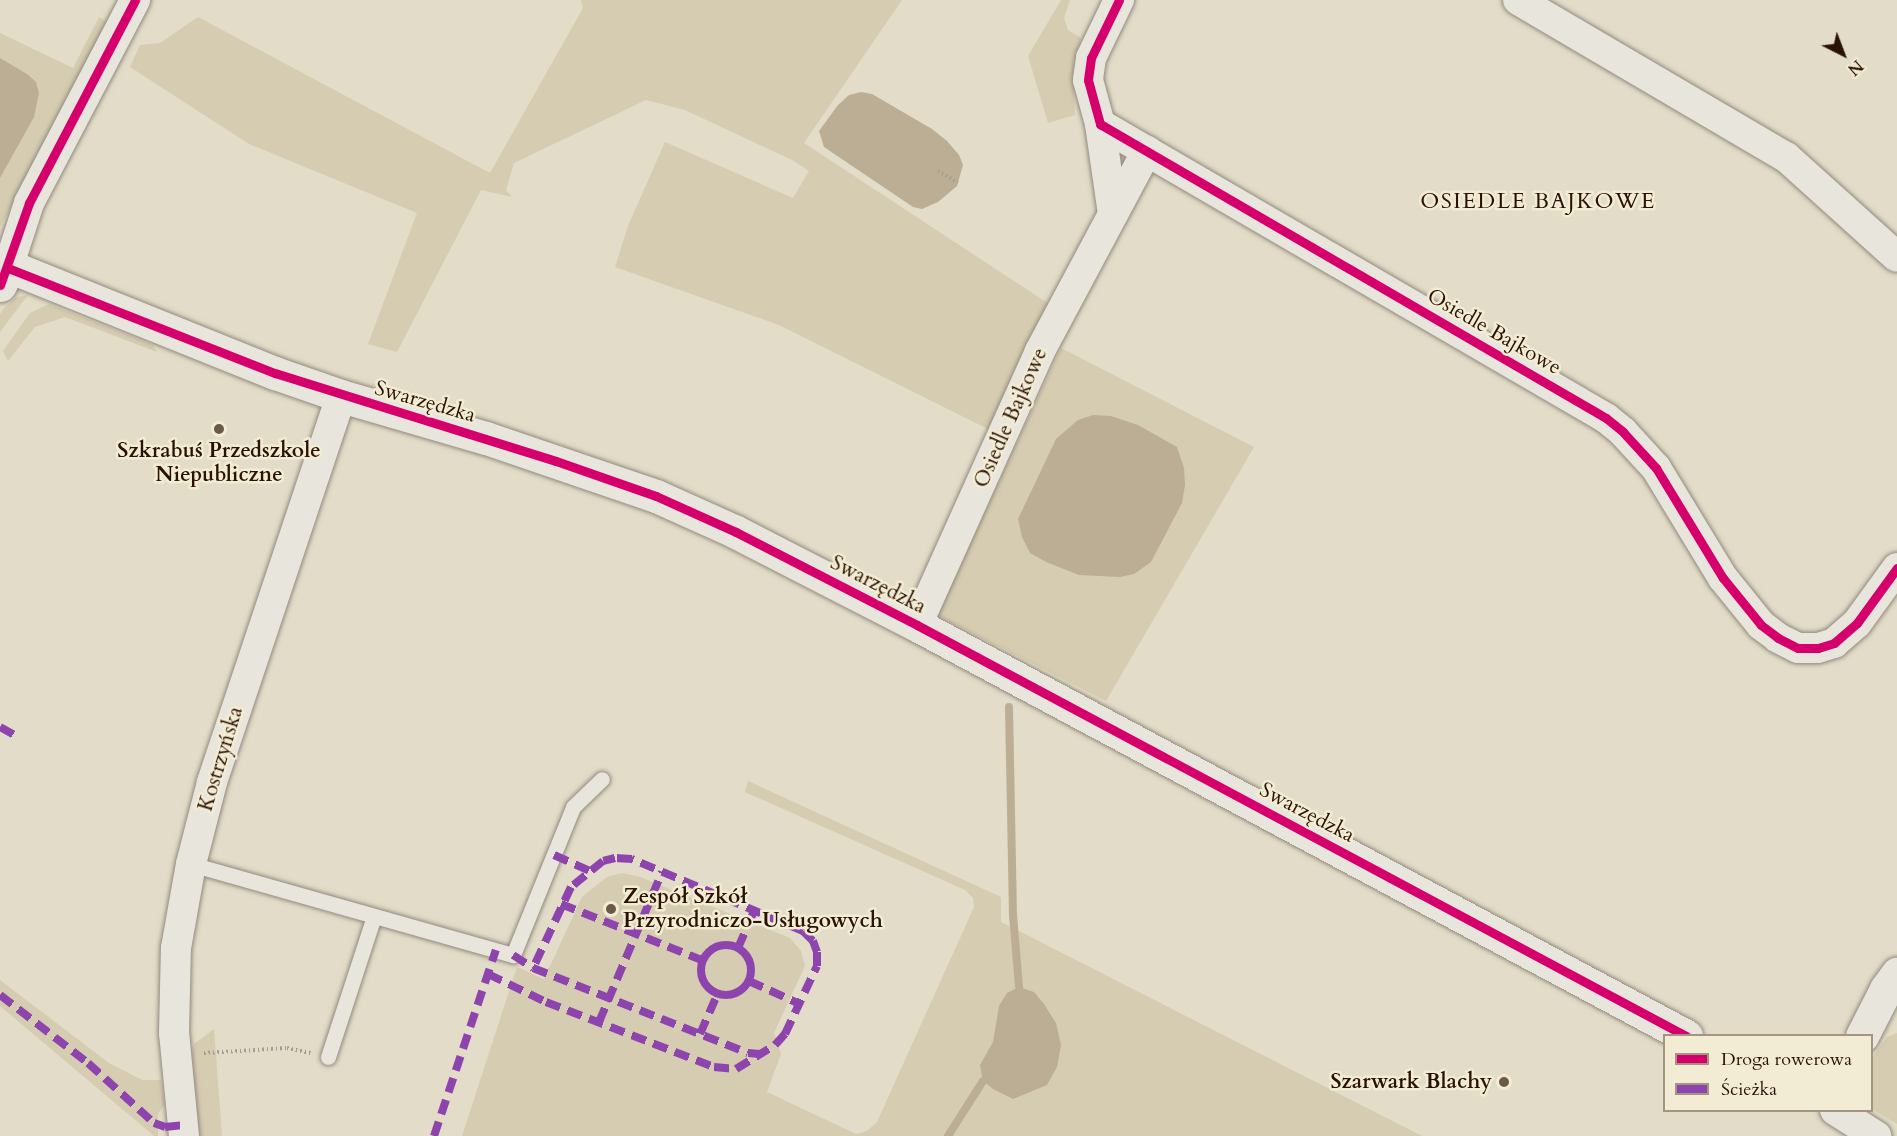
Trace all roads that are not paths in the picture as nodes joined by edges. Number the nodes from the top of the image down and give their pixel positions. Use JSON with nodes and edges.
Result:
{"nodes":[{"id":1,"x":135,"y":0,"type":"edge"},
{"id":2,"x":1119,"y":0,"type":"edge"},
{"id":3,"x":1518,"y":0,"type":"edge"},
{"id":4,"x":1100,"y":124,"type":"junction"},
{"id":5,"x":1147,"y":151,"type":"junction"},
{"id":6,"x":1113,"y":214,"type":"junction"},
{"id":7,"x":1897,"y":257,"type":"edge"},
{"id":8,"x":2,"y":279,"type":"edge"},
{"id":9,"x":341,"y":396,"type":"junction"},
{"id":10,"x":1897,"y":568,"type":"edge"},
{"id":11,"x":917,"y":625,"type":"junction"},
{"id":12,"x":602,"y":779,"type":"dead end"},
{"id":13,"x":191,"y":864,"type":"junction"},
{"id":14,"x":374,"y":916,"type":"junction"},
{"id":15,"x":1893,"y":985,"type":"edge"},
{"id":16,"x":1684,"y":1034,"type":"edge"},
{"id":17,"x":1863,"y":1034,"type":"edge"},
{"id":18,"x":328,"y":1057,"type":"road end"},
{"id":19,"x":1838,"y":1112,"type":"edge"},
{"id":20,"x":184,"y":1136,"type":"edge"},
{"id":21,"x":1876,"y":1136,"type":"edge"}],
"edges":[{"from":1,"to":8,"type":"street"},
{"from":2,"to":4,"type":"street"},
{"from":3,"to":7,"type":"street"},
{"from":4,"to":5,"type":"street","name":"Osiedle Bajkowe"},
{"from":4,"to":6,"type":"street"},
{"from":5,"to":6,"type":"street","name":"Osiedle Bajkowe"},
{"from":5,"to":10,"type":"street","name":"Osiedle Bajkowe"},
{"from":6,"to":11,"type":"street","name":"Osiedle Bajkowe"},
{"from":8,"to":9,"type":"street","name":"Swarzędzka"},
{"from":9,"to":11,"type":"street","name":"Swarzędzka"},
{"from":9,"to":13,"type":"street","name":"Kostrzyńska"},
{"from":11,"to":16,"type":"street","name":"Swarzędzka"},
{"from":12,"to":14,"type":"lane"},
{"from":13,"to":14,"type":"lane"},
{"from":13,"to":20,"type":"street","name":"Kostrzyńska"},
{"from":14,"to":18,"type":"lane"},
{"from":15,"to":17,"type":"street"},
{"from":19,"to":21,"type":"street"}]}
